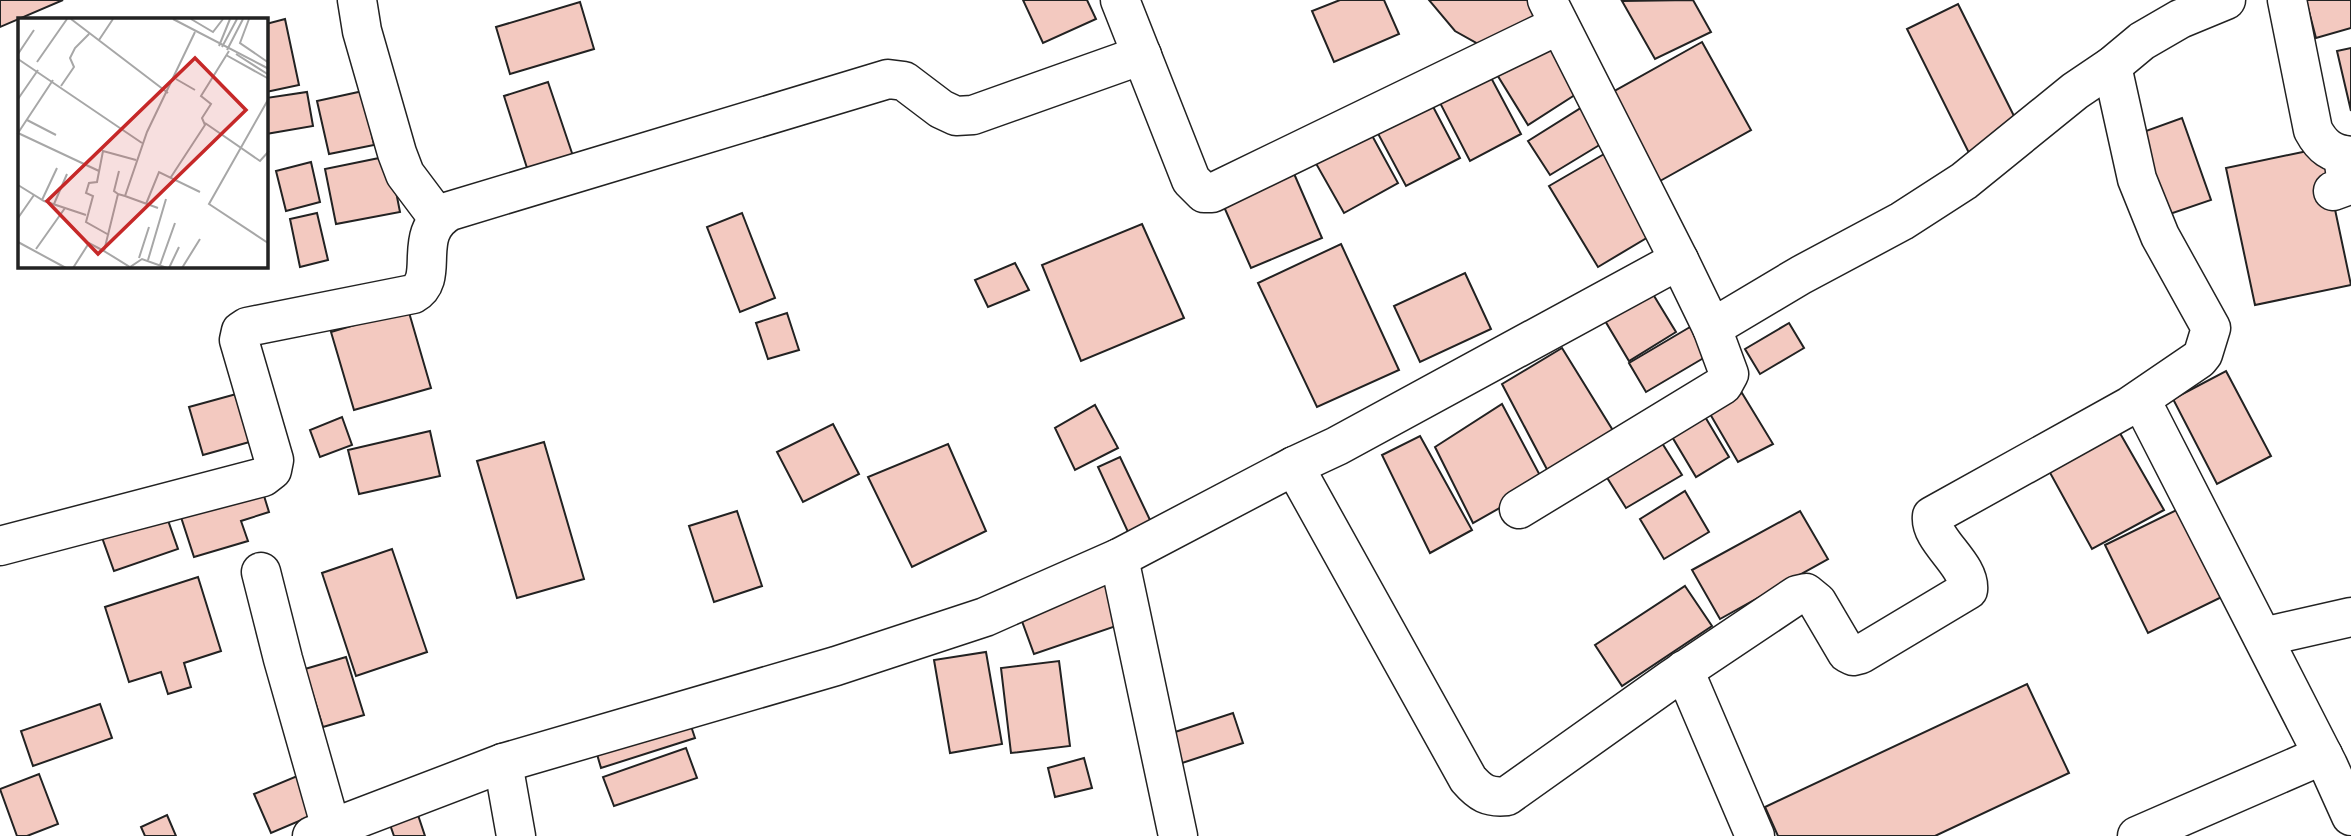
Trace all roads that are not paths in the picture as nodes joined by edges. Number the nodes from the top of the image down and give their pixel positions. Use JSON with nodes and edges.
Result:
{"nodes":[{"id":1,"x":356,"y":0,"type":"edge"},
{"id":2,"x":1120,"y":0,"type":"edge"},
{"id":3,"x":2226,"y":0,"type":"edge"},
{"id":4,"x":2287,"y":0,"type":"edge"},
{"id":5,"x":1553,"y":12,"type":"edge"},
{"id":6,"x":1142,"y":55,"type":"junction"},
{"id":7,"x":2112,"y":66,"type":"junction"},
{"id":8,"x":2342,"y":167,"type":"edge"},
{"id":9,"x":438,"y":218,"type":"junction"},
{"id":10,"x":1679,"y":260,"type":"junction"},
{"id":11,"x":1712,"y":328,"type":"junction"},
{"id":12,"x":2141,"y":400,"type":"junction"},
{"id":13,"x":1294,"y":466,"type":"junction"},
{"id":14,"x":1519,"y":509,"type":"dead end"},
{"id":15,"x":0,"y":546,"type":"edge"},
{"id":16,"x":1119,"y":558,"type":"junction"},
{"id":17,"x":261,"y":572,"type":"dead end"},
{"id":18,"x":2351,"y":617,"type":"edge"},
{"id":19,"x":2263,"y":637,"type":"junction"},
{"id":20,"x":1684,"y":670,"type":"junction"},
{"id":21,"x":2323,"y":755,"type":"junction"},
{"id":22,"x":503,"y":763,"type":"junction"},
{"id":23,"x":2351,"y":816,"type":"edge"},
{"id":24,"x":339,"y":830,"type":"edge"},
{"id":25,"x":516,"y":836,"type":"edge"},
{"id":26,"x":1178,"y":836,"type":"edge"},
{"id":27,"x":1755,"y":836,"type":"edge"},
{"id":28,"x":2137,"y":836,"type":"edge"}],
"edges":[{"from":1,"to":9,"type":"street"},
{"from":2,"to":6,"type":"street"},
{"from":3,"to":7,"type":"street"},
{"from":4,"to":8,"type":"street"},
{"from":5,"to":6,"type":"street"},
{"from":5,"to":10,"type":"street"},
{"from":6,"to":9,"type":"street"},
{"from":7,"to":11,"type":"street"},
{"from":7,"to":12,"type":"street"},
{"from":9,"to":15,"type":"street"},
{"from":10,"to":11,"type":"street"},
{"from":10,"to":13,"type":"street"},
{"from":11,"to":14,"type":"street"},
{"from":12,"to":19,"type":"street"},
{"from":12,"to":20,"type":"street"},
{"from":13,"to":16,"type":"street"},
{"from":13,"to":20,"type":"street"},
{"from":16,"to":22,"type":"street"},
{"from":16,"to":26,"type":"street"},
{"from":17,"to":24,"type":"street"},
{"from":18,"to":19,"type":"street"},
{"from":19,"to":21,"type":"street"},
{"from":20,"to":27,"type":"street"},
{"from":21,"to":23,"type":"street"},
{"from":21,"to":28,"type":"street"},
{"from":22,"to":24,"type":"street"},
{"from":22,"to":25,"type":"street"}]}
